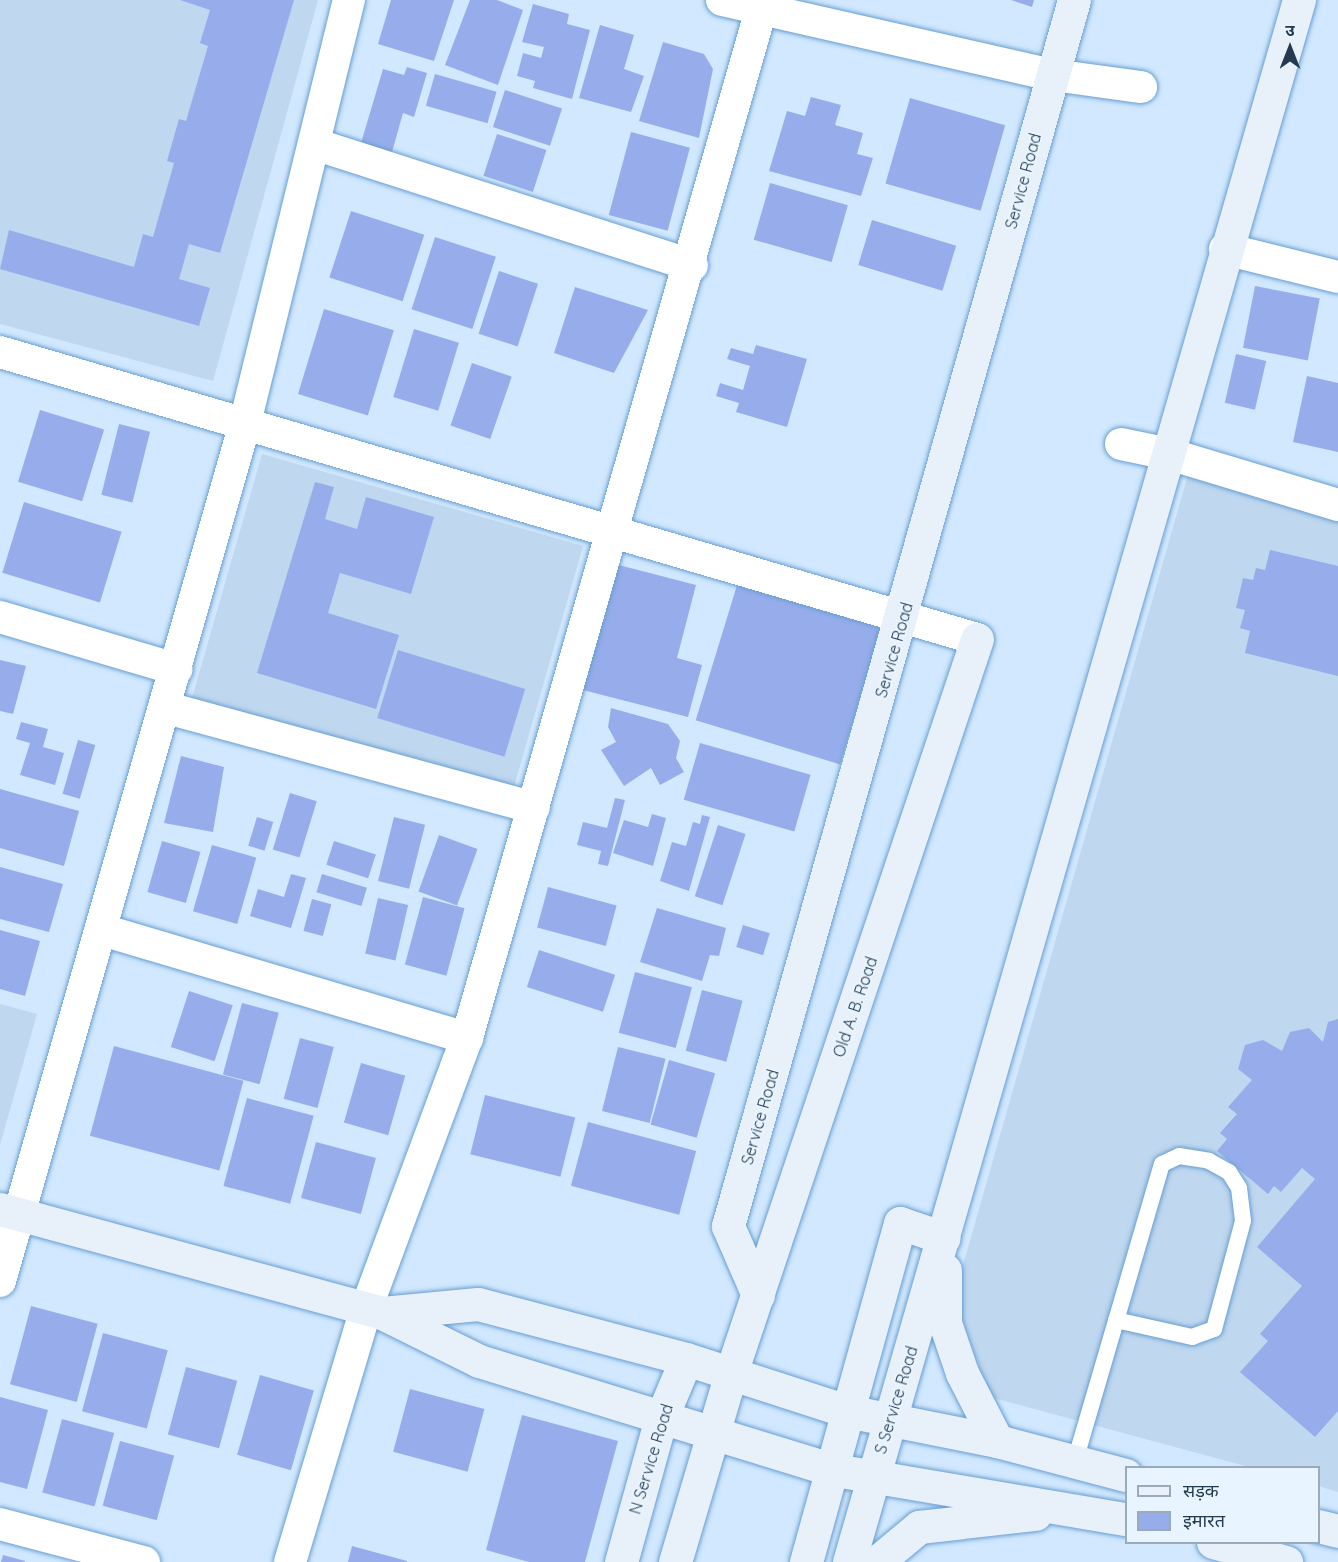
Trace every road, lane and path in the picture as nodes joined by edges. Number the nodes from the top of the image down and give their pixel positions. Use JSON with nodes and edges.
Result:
{"nodes":[{"id":1,"x":348,"y":0,"type":"edge"},
{"id":2,"x":722,"y":0,"type":"edge"},
{"id":3,"x":1074,"y":0,"type":"edge"},
{"id":4,"x":1299,"y":0,"type":"edge"},
{"id":5,"x":761,"y":10,"type":"junction"},
{"id":6,"x":1053,"y":75,"type":"junction"},
{"id":7,"x":1141,"y":87,"type":"dead end"},
{"id":8,"x":314,"y":144,"type":"junction"},
{"id":9,"x":1225,"y":249,"type":"junction"},
{"id":10,"x":692,"y":265,"type":"junction"},
{"id":11,"x":1338,"y":277,"type":"edge"},
{"id":12,"x":0,"y":352,"type":"edge"},
{"id":13,"x":245,"y":423,"type":"junction"},
{"id":14,"x":1121,"y":444,"type":"dead end"},
{"id":15,"x":1169,"y":454,"type":"junction"},
{"id":16,"x":1338,"y":505,"type":"edge"},
{"id":17,"x":614,"y":531,"type":"junction"},
{"id":18,"x":904,"y":616,"type":"junction"},
{"id":19,"x":0,"y":617,"type":"edge"},
{"id":20,"x":976,"y":639,"type":"joint"},
{"id":21,"x":176,"y":669,"type":"junction"},
{"id":22,"x":167,"y":708,"type":"junction"},
{"id":23,"x":534,"y":808,"type":"junction"},
{"id":24,"x":102,"y":930,"type":"junction"},
{"id":25,"x":467,"y":1038,"type":"junction"},
{"id":26,"x":11,"y":1212,"type":"edge"},
{"id":27,"x":944,"y":1238,"type":"junction"},
{"id":28,"x":0,"y":1281,"type":"edge"},
{"id":29,"x":758,"y":1295,"type":"junction"},
{"id":30,"x":374,"y":1311,"type":"junction"},
{"id":31,"x":1116,"y":1320,"type":"junction"},
{"id":32,"x":686,"y":1359,"type":"junction"},
{"id":33,"x":731,"y":1373,"type":"junction"},
{"id":34,"x":847,"y":1411,"type":"junction"},
{"id":35,"x":890,"y":1419,"type":"junction"},
{"id":36,"x":660,"y":1421,"type":"junction"},
{"id":37,"x":711,"y":1433,"type":"junction"},
{"id":38,"x":997,"y":1441,"type":"junction"},
{"id":39,"x":1075,"y":1461,"type":"junction"},
{"id":40,"x":828,"y":1469,"type":"junction"},
{"id":41,"x":1125,"y":1475,"type":"edge"},
{"id":42,"x":873,"y":1476,"type":"junction"},
{"id":43,"x":1091,"y":1510,"type":"junction"},
{"id":44,"x":1125,"y":1520,"type":"edge"},
{"id":45,"x":0,"y":1524,"type":"edge"},
{"id":46,"x":1320,"y":1526,"type":"edge"},
{"id":47,"x":1338,"y":1531,"type":"edge"},
{"id":48,"x":1220,"y":1544,"type":"edge"},
{"id":49,"x":144,"y":1562,"type":"edge"},
{"id":50,"x":290,"y":1562,"type":"edge"},
{"id":51,"x":621,"y":1562,"type":"edge"},
{"id":52,"x":675,"y":1562,"type":"edge"},
{"id":53,"x":806,"y":1562,"type":"edge"},
{"id":54,"x":849,"y":1562,"type":"edge"},
{"id":55,"x":877,"y":1562,"type":"edge"},
{"id":56,"x":1286,"y":1562,"type":"edge"}],
"edges":[{"from":1,"to":8,"type":"street"},
{"from":2,"to":5,"type":"street"},
{"from":3,"to":6,"type":"street","name":"Service Road"},
{"from":4,"to":9,"type":"street"},
{"from":5,"to":6,"type":"street"},
{"from":5,"to":10,"type":"street"},
{"from":6,"to":7,"type":"street"},
{"from":6,"to":18,"type":"street","name":"Service Road"},
{"from":8,"to":10,"type":"street"},
{"from":8,"to":13,"type":"street"},
{"from":9,"to":11,"type":"street"},
{"from":9,"to":15,"type":"street"},
{"from":10,"to":17,"type":"street"},
{"from":12,"to":13,"type":"street"},
{"from":13,"to":17,"type":"street"},
{"from":13,"to":21,"type":"street"},
{"from":14,"to":15,"type":"street"},
{"from":15,"to":16,"type":"street"},
{"from":15,"to":27,"type":"street"},
{"from":17,"to":18,"type":"street"},
{"from":17,"to":23,"type":"street"},
{"from":18,"to":20,"type":"street"},
{"from":18,"to":29,"type":"street","name":"Service Road"},
{"from":19,"to":21,"type":"street"},
{"from":20,"to":29,"type":"street","name":"Old A. B. Road"},
{"from":21,"to":22,"type":"street"},
{"from":22,"to":23,"type":"street"},
{"from":22,"to":24,"type":"street"},
{"from":23,"to":25,"type":"street"},
{"from":24,"to":25,"type":"street"},
{"from":24,"to":26,"type":"street"},
{"from":25,"to":30,"type":"street"},
{"from":26,"to":28,"type":"street"},
{"from":26,"to":30,"type":"street"},
{"from":27,"to":34,"type":"street"},
{"from":27,"to":35,"type":"street","name":"S Service Road"},
{"from":27,"to":38,"type":"street"},
{"from":29,"to":33,"type":"street","name":"Old A. B. Road"},
{"from":30,"to":32,"type":"street"},
{"from":30,"to":36,"type":"street"},
{"from":30,"to":50,"type":"street"},
{"from":31,"to":31,"type":"lane"},
{"from":31,"to":39,"type":"lane"},
{"from":32,"to":33,"type":"street"},
{"from":32,"to":36,"type":"street","name":"N Service Road"},
{"from":33,"to":34,"type":"street"},
{"from":33,"to":37,"type":"street","name":"Old A. B. Road"},
{"from":34,"to":35,"type":"street"},
{"from":34,"to":40,"type":"street"},
{"from":35,"to":38,"type":"street"},
{"from":35,"to":42,"type":"street","name":"S Service Road"},
{"from":36,"to":37,"type":"street"},
{"from":36,"to":51,"type":"street","name":"N Service Road"},
{"from":37,"to":40,"type":"street"},
{"from":37,"to":52,"type":"street"},
{"from":38,"to":39,"type":"street"},
{"from":39,"to":41,"type":"street"},
{"from":40,"to":42,"type":"street"},
{"from":40,"to":53,"type":"street"},
{"from":42,"to":43,"type":"street"},
{"from":42,"to":54,"type":"street","name":"S Service Road"},
{"from":43,"to":44,"type":"street"},
{"from":43,"to":55,"type":"street"},
{"from":45,"to":49,"type":"street"},
{"from":46,"to":47,"type":"street"},
{"from":48,"to":56,"type":"street"}]}
